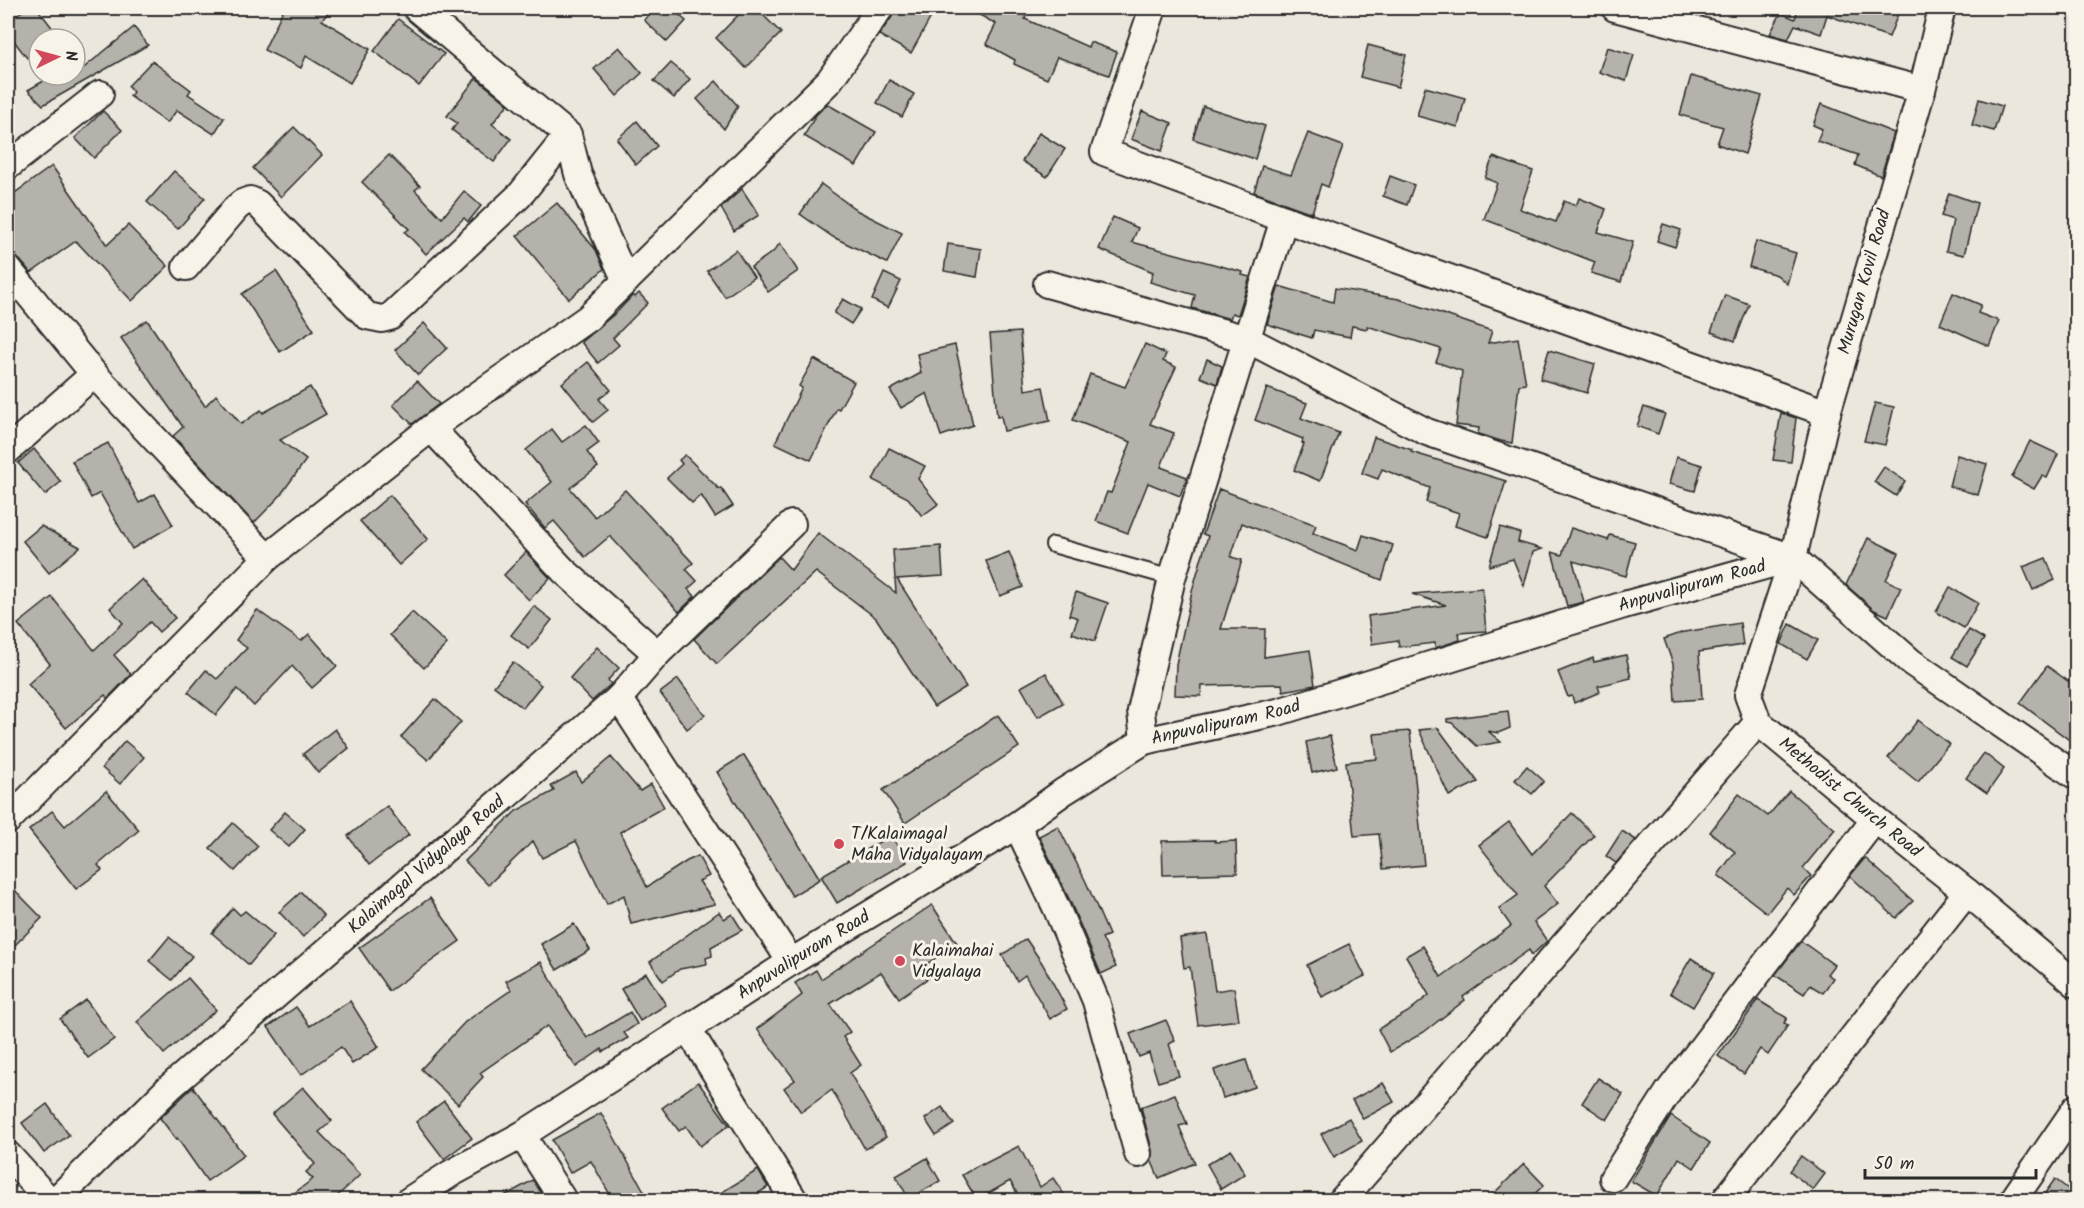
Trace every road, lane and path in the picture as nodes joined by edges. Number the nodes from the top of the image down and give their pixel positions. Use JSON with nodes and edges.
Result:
{"nodes":[{"id":1,"x":416,"y":8,"type":"edge"},
{"id":2,"x":880,"y":8,"type":"edge"},
{"id":3,"x":1153,"y":8,"type":"edge"},
{"id":4,"x":1615,"y":8,"type":"edge"},
{"id":5,"x":1942,"y":8,"type":"edge"},
{"id":6,"x":1922,"y":90,"type":"junction"},
{"id":7,"x":100,"y":94,"type":"dead end"},
{"id":8,"x":568,"y":135,"type":"junction"},
{"id":9,"x":8,"y":166,"type":"edge"},
{"id":10,"x":1284,"y":219,"type":"junction"},
{"id":11,"x":186,"y":267,"type":"dead end"},
{"id":12,"x":8,"y":269,"type":"edge"},
{"id":13,"x":626,"y":281,"type":"junction"},
{"id":14,"x":1047,"y":284,"type":"dead end"},
{"id":15,"x":1247,"y":339,"type":"junction"},
{"id":16,"x":94,"y":374,"type":"junction"},
{"id":17,"x":1827,"y":413,"type":"junction"},
{"id":18,"x":431,"y":428,"type":"junction"},
{"id":19,"x":8,"y":450,"type":"edge"},
{"id":20,"x":792,"y":524,"type":"dead end"},
{"id":21,"x":1053,"y":545,"type":"dead end"},
{"id":22,"x":267,"y":558,"type":"junction"},
{"id":23,"x":1792,"y":558,"type":"junction"},
{"id":24,"x":1172,"y":578,"type":"junction"},
{"id":25,"x":657,"y":654,"type":"junction"},
{"id":26,"x":619,"y":698,"type":"junction"},
{"id":27,"x":1758,"y":722,"type":"junction"},
{"id":28,"x":1144,"y":741,"type":"junction"},
{"id":29,"x":2076,"y":776,"type":"edge"},
{"id":30,"x":1875,"y":819,"type":"junction"},
{"id":31,"x":8,"y":820,"type":"edge"},
{"id":32,"x":1017,"y":825,"type":"junction"},
{"id":33,"x":1967,"y":892,"type":"junction"},
{"id":34,"x":791,"y":962,"type":"junction"},
{"id":35,"x":2076,"y":984,"type":"edge"},
{"id":36,"x":688,"y":1029,"type":"junction"},
{"id":37,"x":2076,"y":1108,"type":"edge"},
{"id":38,"x":522,"y":1135,"type":"junction"},
{"id":39,"x":1138,"y":1154,"type":"dead end"},
{"id":40,"x":8,"y":1155,"type":"edge"},
{"id":41,"x":1613,"y":1178,"type":"dead end"},
{"id":42,"x":49,"y":1200,"type":"edge"},
{"id":43,"x":56,"y":1200,"type":"edge"},
{"id":44,"x":410,"y":1200,"type":"edge"},
{"id":45,"x":564,"y":1200,"type":"edge"},
{"id":46,"x":794,"y":1200,"type":"edge"},
{"id":47,"x":1342,"y":1200,"type":"edge"},
{"id":48,"x":1725,"y":1200,"type":"edge"},
{"id":49,"x":2013,"y":1200,"type":"edge"}],
"edges":[{"from":1,"to":8,"type":"street"},
{"from":2,"to":13,"type":"street"},
{"from":3,"to":10,"type":"street"},
{"from":4,"to":6,"type":"street"},
{"from":5,"to":6,"type":"street","name":"Murugan Kovil Road"},
{"from":6,"to":17,"type":"street","name":"Murugan Kovil Road"},
{"from":7,"to":9,"type":"street"},
{"from":8,"to":11,"type":"street"},
{"from":8,"to":13,"type":"street"},
{"from":10,"to":15,"type":"street"},
{"from":10,"to":17,"type":"street"},
{"from":12,"to":16,"type":"street"},
{"from":13,"to":18,"type":"street"},
{"from":14,"to":15,"type":"street"},
{"from":15,"to":23,"type":"street"},
{"from":15,"to":24,"type":"street"},
{"from":16,"to":19,"type":"street"},
{"from":16,"to":22,"type":"street"},
{"from":17,"to":23,"type":"street","name":"Murugan Kovil Road"},
{"from":18,"to":22,"type":"street"},
{"from":18,"to":25,"type":"street"},
{"from":20,"to":25,"type":"street","name":"Kalaimagal Vidyalaya Road"},
{"from":21,"to":24,"type":"lane"},
{"from":22,"to":31,"type":"street"},
{"from":23,"to":27,"type":"street"},
{"from":23,"to":28,"type":"street","name":"Anpuvalipuram Road"},
{"from":23,"to":29,"type":"street"},
{"from":24,"to":28,"type":"street"},
{"from":25,"to":26,"type":"street","name":"Kalaimagal Vidyalaya Road"},
{"from":26,"to":34,"type":"street"},
{"from":26,"to":43,"type":"street","name":"Kalaimagal Vidyalaya Road"},
{"from":27,"to":30,"type":"street","name":"Methodist Church Road"},
{"from":27,"to":47,"type":"street"},
{"from":28,"to":32,"type":"street","name":"Anpuvalipuram Road"},
{"from":30,"to":33,"type":"street","name":"Methodist Church Road"},
{"from":30,"to":41,"type":"street"},
{"from":32,"to":34,"type":"street","name":"Anpuvalipuram Road"},
{"from":32,"to":39,"type":"street"},
{"from":33,"to":35,"type":"street","name":"Methodist Church Road"},
{"from":33,"to":48,"type":"street"},
{"from":34,"to":36,"type":"street","name":"Anpuvalipuram Road"},
{"from":36,"to":38,"type":"street","name":"Anpuvalipuram Road"},
{"from":36,"to":46,"type":"street"},
{"from":37,"to":49,"type":"street"},
{"from":38,"to":44,"type":"street","name":"Anpuvalipuram Road"},
{"from":38,"to":45,"type":"street"},
{"from":40,"to":42,"type":"street"}]}
